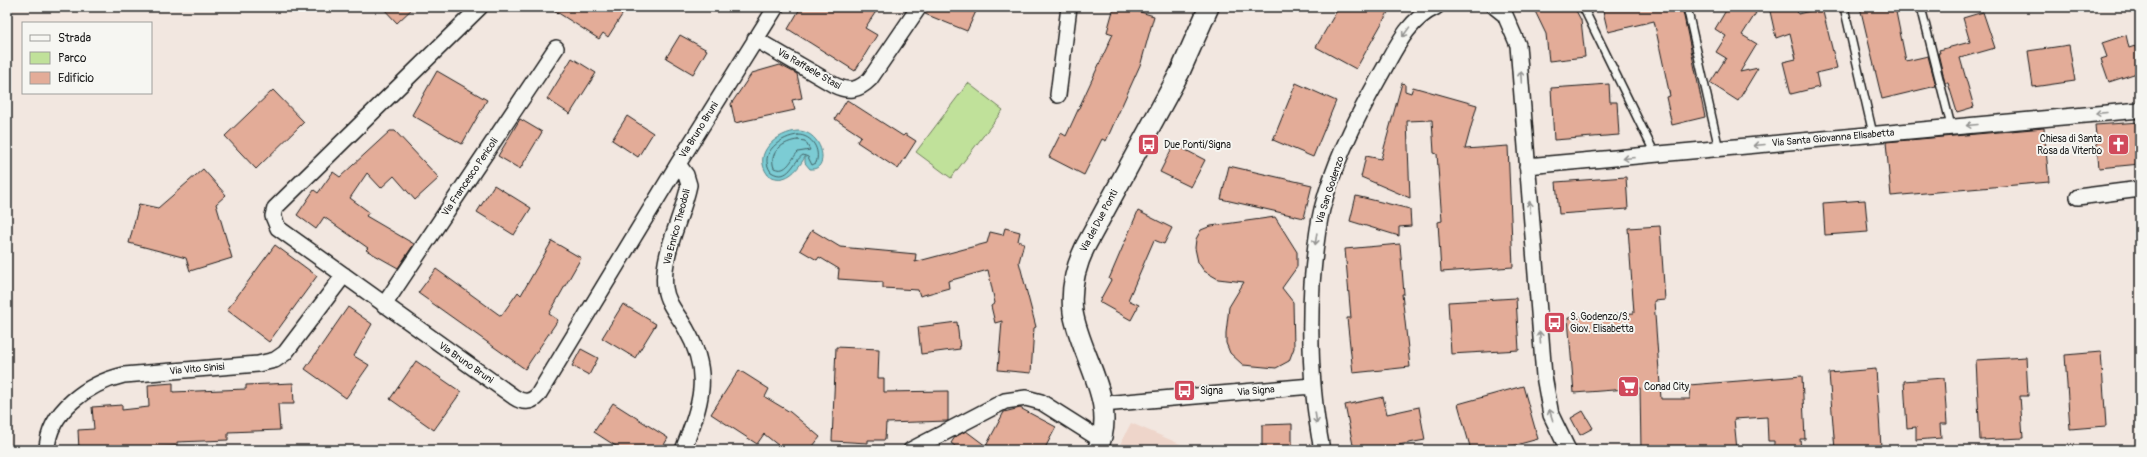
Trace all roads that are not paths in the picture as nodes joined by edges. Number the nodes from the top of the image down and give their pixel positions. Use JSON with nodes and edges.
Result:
{"nodes":[{"id":1,"x":480,"y":7,"type":"edge"},
{"id":2,"x":776,"y":7,"type":"edge"},
{"id":3,"x":919,"y":7,"type":"edge"},
{"id":4,"x":1069,"y":7,"type":"edge"},
{"id":5,"x":1209,"y":7,"type":"edge"},
{"id":6,"x":1436,"y":7,"type":"edge"},
{"id":7,"x":1495,"y":7,"type":"edge"},
{"id":8,"x":1583,"y":7,"type":"edge"},
{"id":9,"x":1687,"y":7,"type":"edge"},
{"id":10,"x":1844,"y":7,"type":"edge"},
{"id":11,"x":1921,"y":7,"type":"edge"},
{"id":12,"x":755,"y":38,"type":"junction"},
{"id":13,"x":556,"y":48,"type":"dead end"},
{"id":14,"x":1058,"y":95,"type":"dead end"},
{"id":15,"x":2140,"y":110,"type":"edge"},
{"id":16,"x":1951,"y":126,"type":"junction"},
{"id":17,"x":1873,"y":134,"type":"junction"},
{"id":18,"x":1719,"y":149,"type":"junction"},
{"id":19,"x":1656,"y":156,"type":"junction"},
{"id":20,"x":678,"y":164,"type":"junction"},
{"id":21,"x":1527,"y":166,"type":"junction"},
{"id":22,"x":2140,"y":189,"type":"edge"},
{"id":23,"x":2078,"y":197,"type":"dead end"},
{"id":24,"x":344,"y":275,"type":"junction"},
{"id":25,"x":384,"y":305,"type":"junction"},
{"id":26,"x":1312,"y":386,"type":"junction"},
{"id":27,"x":1103,"y":404,"type":"junction"},
{"id":28,"x":1099,"y":445,"type":"edge"},
{"id":29,"x":47,"y":450,"type":"edge"},
{"id":30,"x":683,"y":450,"type":"edge"},
{"id":31,"x":911,"y":450,"type":"edge"},
{"id":32,"x":1322,"y":450,"type":"edge"},
{"id":33,"x":1568,"y":450,"type":"edge"}],
"edges":[{"from":1,"to":24,"type":"street","name":"Via Bruno Bruni"},
{"from":2,"to":12,"type":"street","name":"Via Bruno Bruni"},
{"from":3,"to":12,"type":"street","name":"Via Raffaele Stasi"},
{"from":4,"to":14,"type":"street"},
{"from":5,"to":27,"type":"street","name":"Via dei Due Ponti"},
{"from":6,"to":26,"type":"street","name":"Via San Godenzo","one_way":true},
{"from":21,"to":7,"type":"street","one_way":true},
{"from":8,"to":19,"type":"lane"},
{"from":9,"to":18,"type":"lane"},
{"from":10,"to":17,"type":"lane"},
{"from":11,"to":16,"type":"lane"},
{"from":12,"to":20,"type":"street","name":"Via Bruno Bruni"},
{"from":13,"to":25,"type":"street","name":"Via Francesco Pericoli"},
{"from":15,"to":16,"type":"street","name":"Via Santa Giovanna Elisabetta","one_way":true},
{"from":16,"to":17,"type":"street","name":"Via Santa Giovanna Elisabetta"},
{"from":17,"to":18,"type":"street","name":"Via Santa Giovanna Elisabetta","one_way":true},
{"from":18,"to":19,"type":"street","name":"Via Santa Giovanna Elisabetta"},
{"from":19,"to":21,"type":"street","name":"Via Santa Giovanna Elisabetta","one_way":true},
{"from":20,"to":25,"type":"street","name":"Via Bruno Bruni"},
{"from":20,"to":30,"type":"street","name":"Via Enrico Theodoli"},
{"from":33,"to":21,"type":"street","one_way":true},
{"from":22,"to":23,"type":"street"},
{"from":24,"to":25,"type":"street","name":"Via Bruno Bruni"},
{"from":24,"to":29,"type":"street","name":"Via Vito Sinisi"},
{"from":26,"to":27,"type":"street","name":"Via Signa"},
{"from":26,"to":32,"type":"street","name":"Via San Godenzo","one_way":true},
{"from":27,"to":28,"type":"street","name":"Via dei Due Ponti"},
{"from":28,"to":31,"type":"street"}]}
